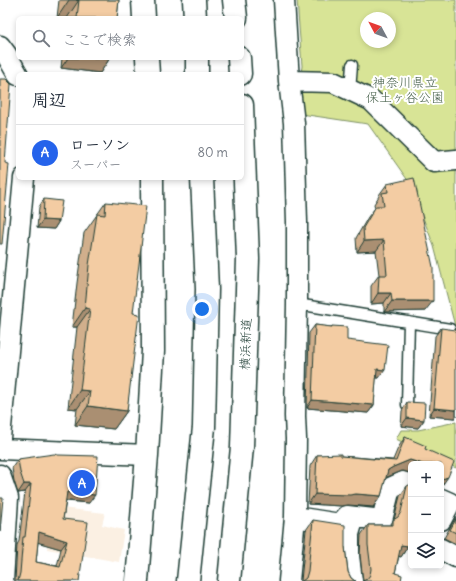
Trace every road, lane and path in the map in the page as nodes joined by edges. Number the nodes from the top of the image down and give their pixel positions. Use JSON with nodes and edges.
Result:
{"nodes":[{"id":1,"x":143,"y":0,"type":"edge"},
{"id":2,"x":194,"y":0,"type":"edge"},
{"id":3,"x":234,"y":0,"type":"edge"},
{"id":4,"x":284,"y":0,"type":"edge"},
{"id":5,"x":144,"y":16,"type":"edge"},
{"id":6,"x":195,"y":16,"type":"edge"},
{"id":7,"x":236,"y":16,"type":"edge"},
{"id":8,"x":0,"y":46,"type":"edge"},
{"id":9,"x":147,"y":60,"type":"edge"},
{"id":10,"x":197,"y":60,"type":"edge"},
{"id":11,"x":239,"y":60,"type":"edge"},
{"id":12,"x":352,"y":65,"type":"dead end"},
{"id":13,"x":16,"y":72,"type":"edge"},
{"id":14,"x":148,"y":72,"type":"edge"},
{"id":15,"x":197,"y":72,"type":"edge"},
{"id":16,"x":240,"y":72,"type":"edge"},
{"id":17,"x":289,"y":81,"type":"junction"},
{"id":18,"x":350,"y":90,"type":"junction"},
{"id":19,"x":456,"y":160,"type":"edge"},
{"id":20,"x":244,"y":164,"type":"edge"},
{"id":21,"x":24,"y":180,"type":"edge"},
{"id":22,"x":152,"y":180,"type":"edge"},
{"id":23,"x":202,"y":180,"type":"edge"},
{"id":24,"x":297,"y":304,"type":"junction"},
{"id":25,"x":409,"y":322,"type":"junction"},
{"id":26,"x":450,"y":329,"type":"edge"},
{"id":27,"x":407,"y":405,"type":"edge"},
{"id":28,"x":0,"y":438,"type":"edge"},
{"id":29,"x":0,"y":449,"type":"edge"},
{"id":30,"x":147,"y":455,"type":"junction"},
{"id":31,"x":0,"y":475,"type":"edge"},
{"id":32,"x":408,"y":484,"type":"edge"},
{"id":33,"x":444,"y":500,"type":"edge"},
{"id":34,"x":444,"y":514,"type":"edge"},
{"id":35,"x":295,"y":516,"type":"junction"},
{"id":36,"x":354,"y":517,"type":"junction"},
{"id":37,"x":444,"y":551,"type":"edge"},
{"id":38,"x":456,"y":557,"type":"edge"},
{"id":39,"x":3,"y":581,"type":"edge"},
{"id":40,"x":137,"y":581,"type":"edge"},
{"id":41,"x":188,"y":581,"type":"edge"},
{"id":42,"x":229,"y":581,"type":"edge"},
{"id":43,"x":289,"y":581,"type":"edge"},
{"id":44,"x":352,"y":581,"type":"edge"}],
"edges":[{"from":1,"to":5,"type":"main road"},
{"from":2,"to":6,"type":"main road"},
{"from":3,"to":7,"type":"main road"},
{"from":4,"to":17,"type":"street"},
{"from":8,"to":13,"type":"street"},
{"from":9,"to":14,"type":"main road"},
{"from":10,"to":15,"type":"main road"},
{"from":11,"to":16,"type":"main road"},
{"from":12,"to":18,"type":"lane"},
{"from":17,"to":18,"type":"street"},
{"from":17,"to":24,"type":"street"},
{"from":18,"to":19,"type":"street"},
{"from":20,"to":42,"type":"main road","name":"横浜新道"},
{"from":21,"to":28,"type":"street"},
{"from":22,"to":30,"type":"main road"},
{"from":23,"to":41,"type":"main road"},
{"from":24,"to":25,"type":"lane"},
{"from":24,"to":35,"type":"street"},
{"from":25,"to":26,"type":"lane"},
{"from":25,"to":27,"type":"lane"},
{"from":29,"to":30,"type":"street"},
{"from":30,"to":40,"type":"main road"},
{"from":31,"to":39,"type":"street"},
{"from":32,"to":36,"type":"street"},
{"from":33,"to":34,"type":"street"},
{"from":35,"to":36,"type":"street"},
{"from":35,"to":43,"type":"street"},
{"from":36,"to":44,"type":"street"},
{"from":37,"to":38,"type":"street"}]}
